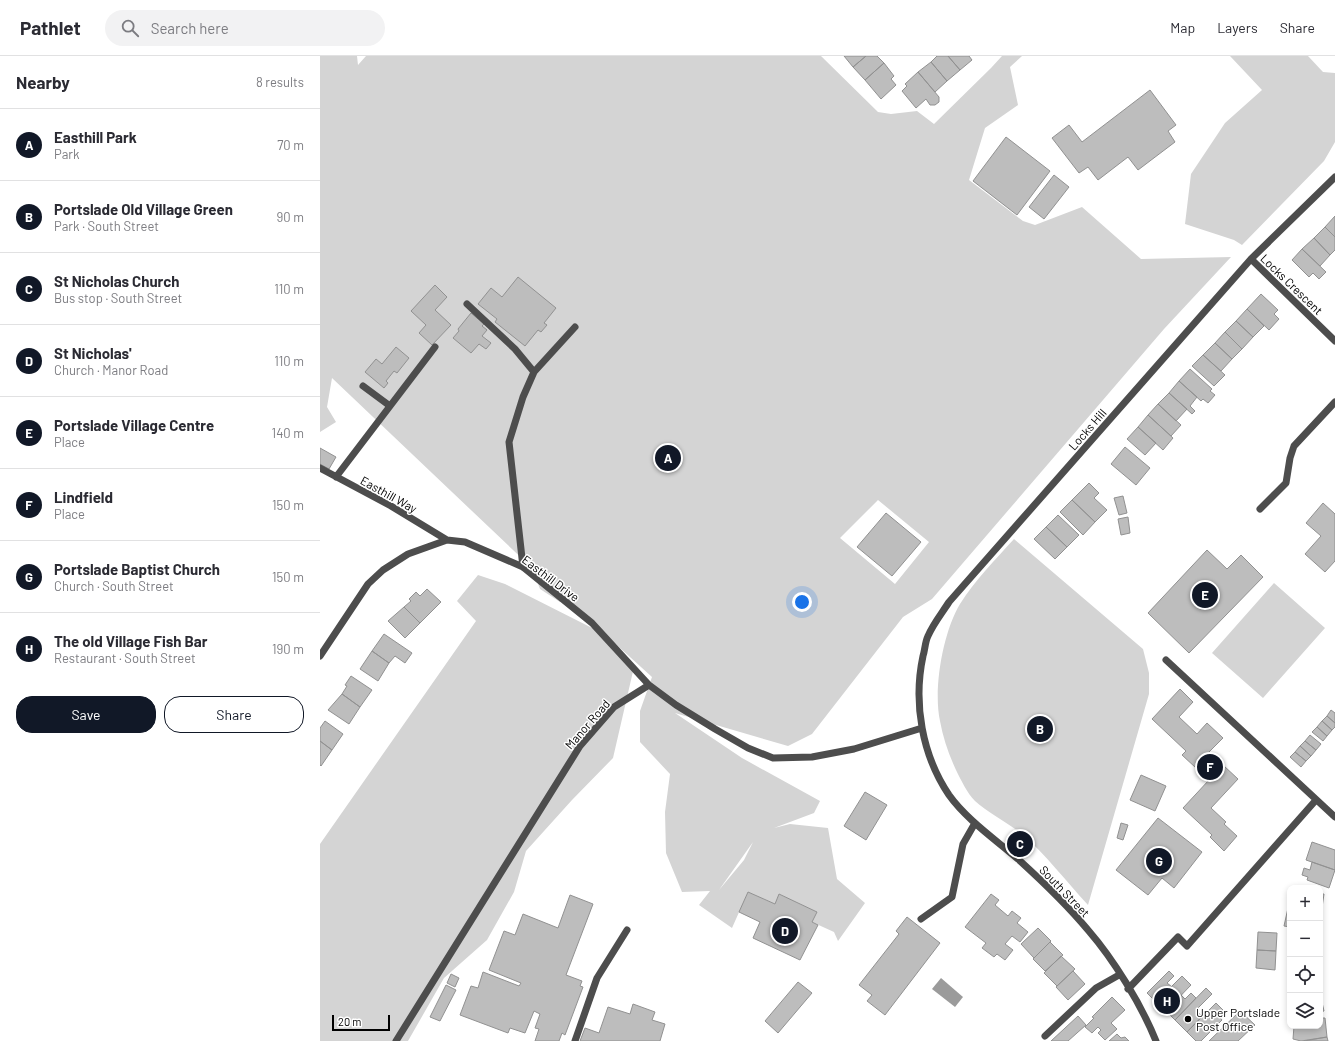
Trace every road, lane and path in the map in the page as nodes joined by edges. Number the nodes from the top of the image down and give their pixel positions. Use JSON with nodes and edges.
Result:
{"nodes":[{"id":1,"x":1335,"y":177,"type":"edge"},
{"id":2,"x":1251,"y":259,"type":"junction"},
{"id":3,"x":468,"y":304,"type":"dead end"},
{"id":4,"x":575,"y":327,"type":"dead end"},
{"id":5,"x":1335,"y":341,"type":"edge"},
{"id":6,"x":435,"y":347,"type":"dead end"},
{"id":7,"x":534,"y":372,"type":"junction"},
{"id":8,"x":363,"y":386,"type":"dead end"},
{"id":9,"x":1335,"y":402,"type":"edge"},
{"id":10,"x":390,"y":406,"type":"junction"},
{"id":11,"x":320,"y":468,"type":"edge"},
{"id":12,"x":336,"y":477,"type":"junction"},
{"id":13,"x":1260,"y":509,"type":"dead end"},
{"id":14,"x":447,"y":540,"type":"junction"},
{"id":15,"x":523,"y":567,"type":"junction"},
{"id":16,"x":320,"y":656,"type":"edge"},
{"id":17,"x":1166,"y":660,"type":"dead end"},
{"id":18,"x":649,"y":685,"type":"junction"},
{"id":19,"x":922,"y":728,"type":"junction"},
{"id":20,"x":1316,"y":800,"type":"junction"},
{"id":21,"x":1335,"y":817,"type":"edge"},
{"id":22,"x":975,"y":823,"type":"junction"},
{"id":23,"x":921,"y":920,"type":"dead end"},
{"id":24,"x":627,"y":930,"type":"dead end"},
{"id":25,"x":1119,"y":974,"type":"junction"},
{"id":26,"x":1128,"y":989,"type":"junction"},
{"id":27,"x":1045,"y":1036,"type":"dead end"},
{"id":28,"x":396,"y":1041,"type":"edge"},
{"id":29,"x":575,"y":1041,"type":"edge"},
{"id":30,"x":1156,"y":1041,"type":"edge"}],
"edges":[{"from":1,"to":2,"type":"street","name":"Locks Hill"},
{"from":2,"to":5,"type":"street","name":"Locks Crescent"},
{"from":2,"to":19,"type":"street","name":"Locks Hill"},
{"from":3,"to":7,"type":"street"},
{"from":4,"to":7,"type":"street"},
{"from":6,"to":10,"type":"street"},
{"from":7,"to":15,"type":"street"},
{"from":8,"to":10,"type":"street"},
{"from":9,"to":13,"type":"street"},
{"from":10,"to":12,"type":"street"},
{"from":11,"to":12,"type":"street","name":"Easthill Way"},
{"from":12,"to":14,"type":"street","name":"Easthill Way"},
{"from":14,"to":15,"type":"street","name":"Easthill Drive"},
{"from":14,"to":16,"type":"street","name":"Easthill Drive"},
{"from":15,"to":18,"type":"street","name":"Easthill Drive"},
{"from":17,"to":20,"type":"street"},
{"from":18,"to":19,"type":"street"},
{"from":18,"to":28,"type":"street","name":"Manor Road"},
{"from":19,"to":22,"type":"street","name":"South Street"},
{"from":20,"to":21,"type":"street"},
{"from":20,"to":26,"type":"street"},
{"from":22,"to":23,"type":"street"},
{"from":22,"to":25,"type":"street","name":"South Street"},
{"from":24,"to":29,"type":"street"},
{"from":25,"to":26,"type":"street","name":"South Street"},
{"from":25,"to":27,"type":"street"},
{"from":26,"to":30,"type":"street","name":"South Street"}]}
